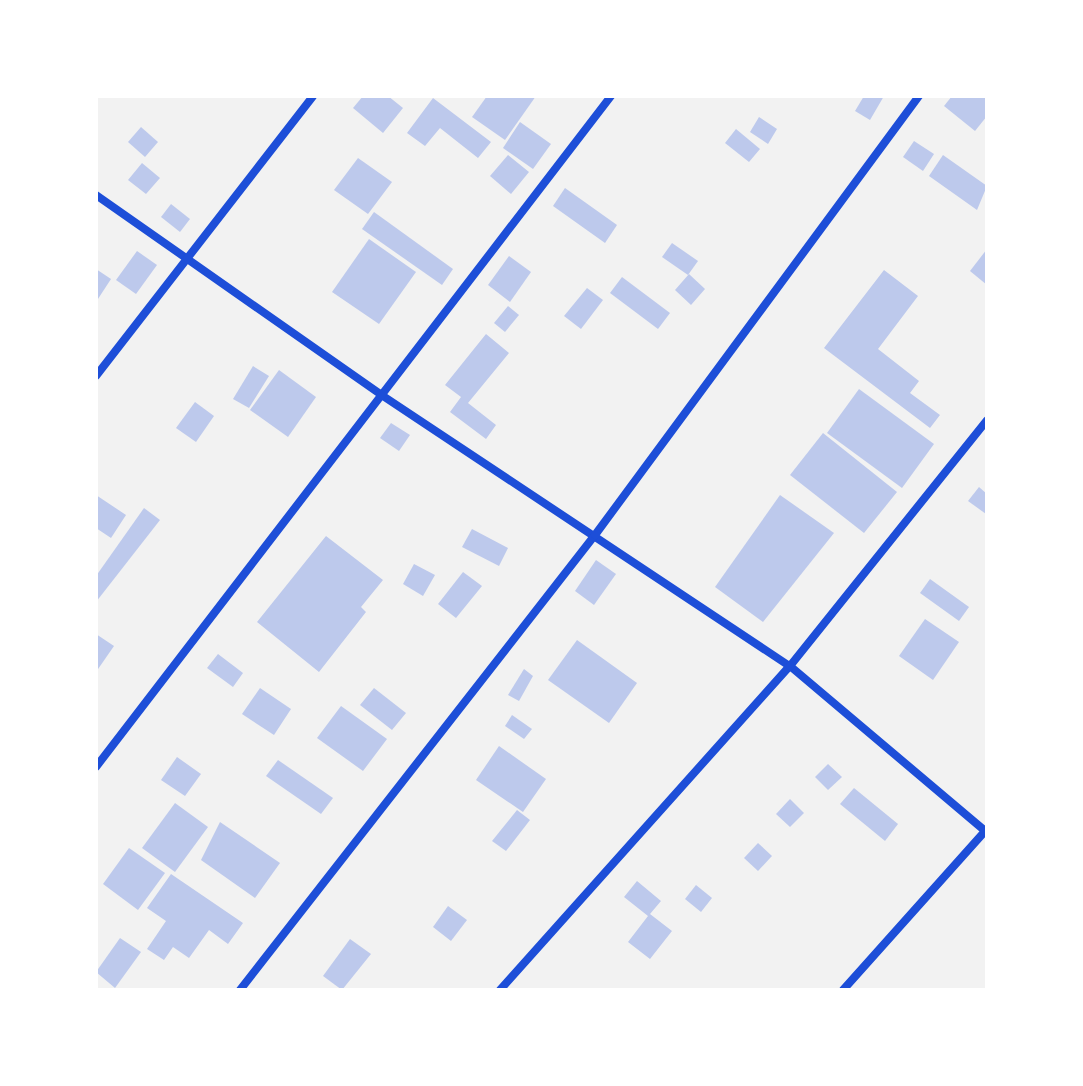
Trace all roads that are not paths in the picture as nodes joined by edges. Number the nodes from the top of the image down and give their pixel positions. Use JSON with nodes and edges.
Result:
{"nodes":[{"id":1,"x":313,"y":96,"type":"edge"},
{"id":2,"x":611,"y":96,"type":"edge"},
{"id":3,"x":919,"y":96,"type":"edge"},
{"id":4,"x":96,"y":195,"type":"edge"},
{"id":5,"x":189,"y":261,"type":"junction"},
{"id":6,"x":96,"y":376,"type":"edge"},
{"id":7,"x":380,"y":394,"type":"junction"},
{"id":8,"x":987,"y":420,"type":"edge"},
{"id":9,"x":595,"y":535,"type":"junction"},
{"id":10,"x":790,"y":666,"type":"junction"},
{"id":11,"x":96,"y":767,"type":"edge"},
{"id":12,"x":986,"y":830,"type":"edge"},
{"id":13,"x":240,"y":990,"type":"edge"},
{"id":14,"x":500,"y":990,"type":"edge"},
{"id":15,"x":843,"y":990,"type":"edge"}],
"edges":[{"from":1,"to":5,"type":"street"},
{"from":2,"to":7,"type":"street"},
{"from":3,"to":9,"type":"street"},
{"from":4,"to":5,"type":"street"},
{"from":5,"to":6,"type":"street"},
{"from":5,"to":7,"type":"street"},
{"from":7,"to":9,"type":"street"},
{"from":7,"to":11,"type":"street"},
{"from":8,"to":10,"type":"street"},
{"from":9,"to":10,"type":"street"},
{"from":9,"to":13,"type":"street"},
{"from":10,"to":12,"type":"street"},
{"from":10,"to":14,"type":"street"},
{"from":12,"to":15,"type":"street"}]}
